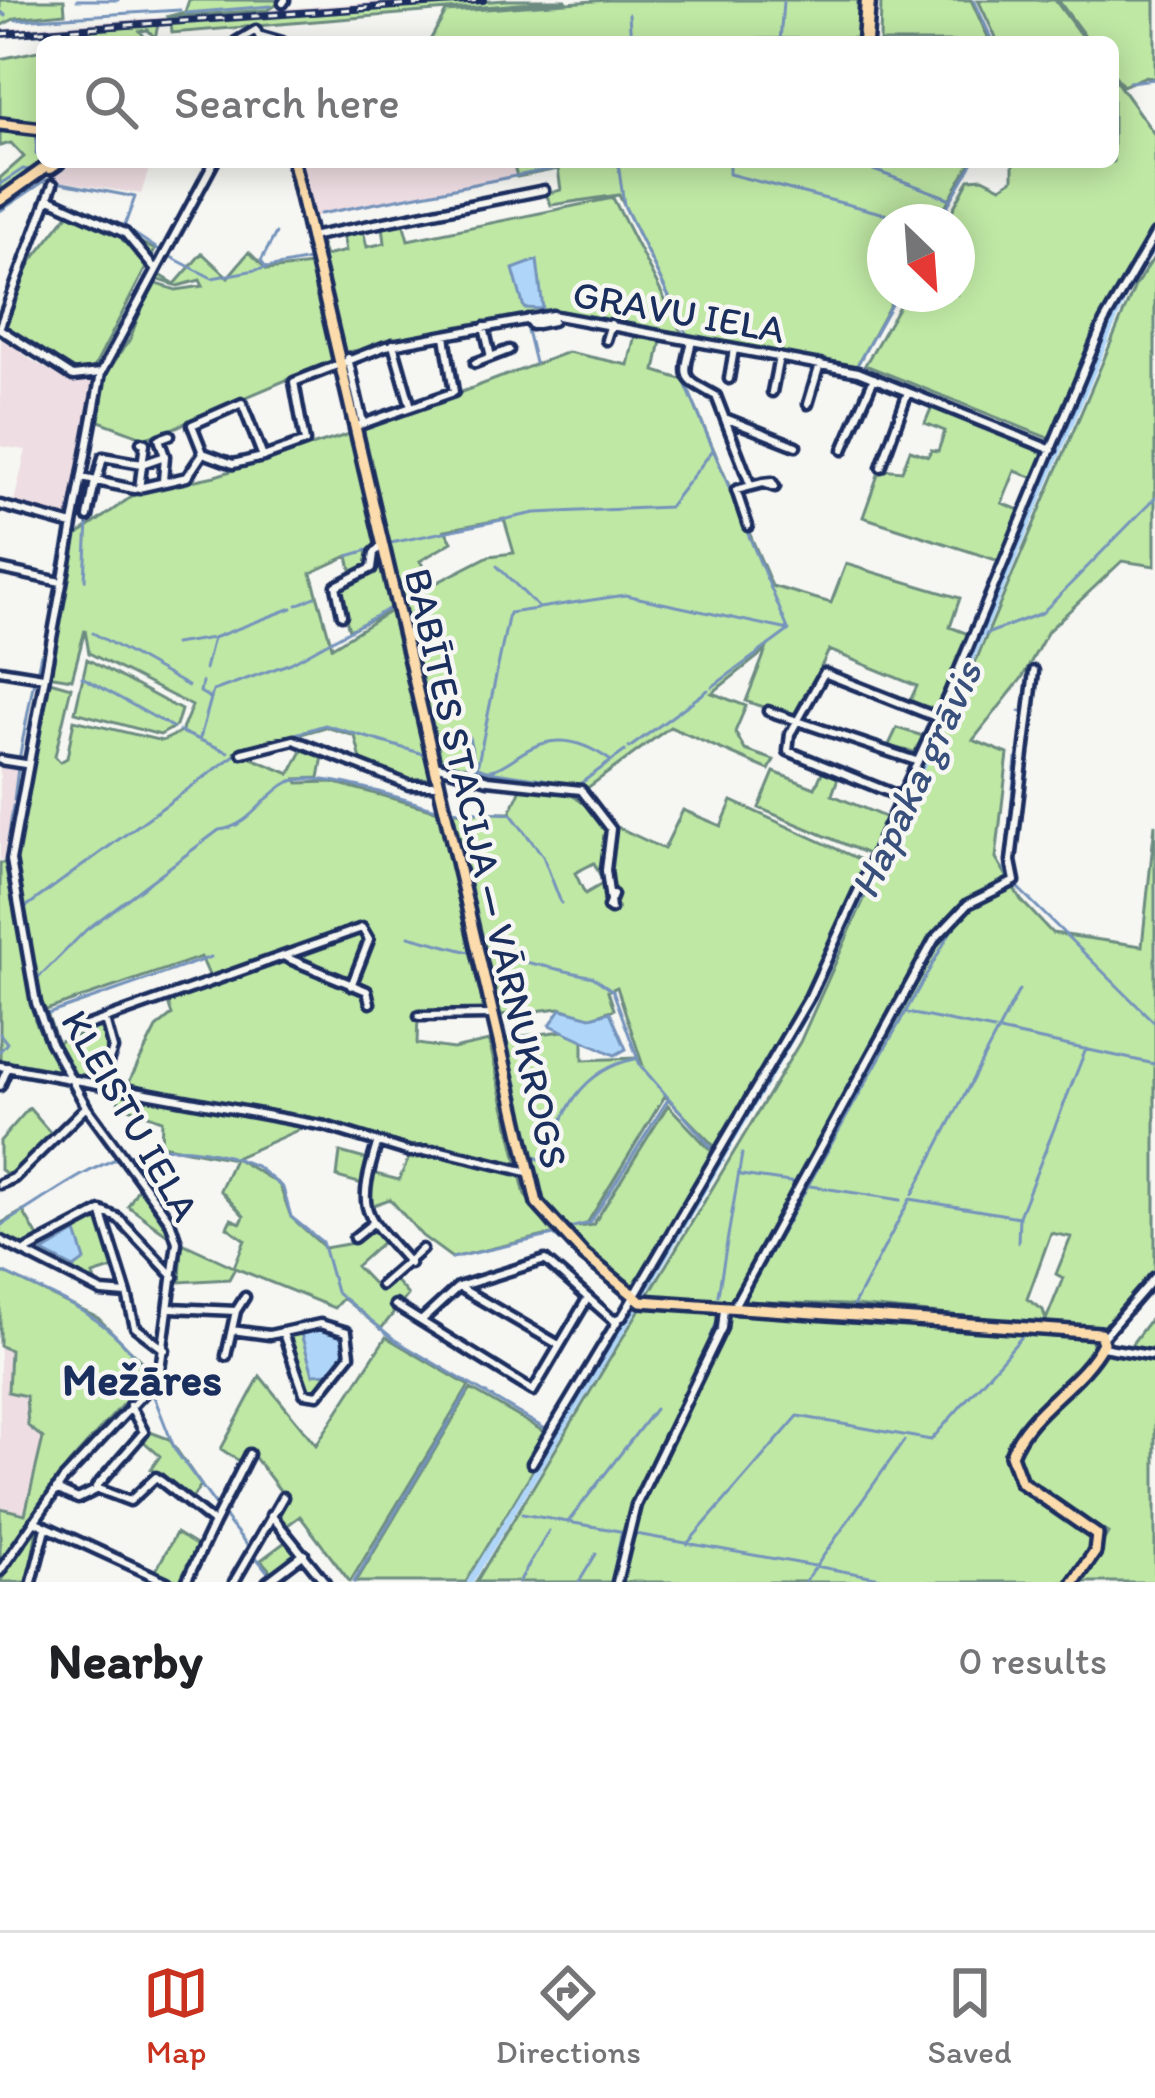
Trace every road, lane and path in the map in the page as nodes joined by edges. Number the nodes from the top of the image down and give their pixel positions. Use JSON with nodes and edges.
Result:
{"nodes":[{"id":1,"x":872,"y":0,"type":"edge"},
{"id":2,"x":869,"y":36,"type":"edge"},
{"id":3,"x":0,"y":124,"type":"edge"},
{"id":4,"x":36,"y":128,"type":"edge"},
{"id":5,"x":46,"y":168,"type":"edge"},
{"id":6,"x":211,"y":168,"type":"edge"},
{"id":7,"x":294,"y":168,"type":"edge"},
{"id":8,"x":53,"y":184,"type":"dead end"},
{"id":9,"x":544,"y":190,"type":"dead end"},
{"id":10,"x":48,"y":198,"type":"junction"},
{"id":11,"x":0,"y":200,"type":"edge"},
{"id":12,"x":1155,"y":234,"type":"edge"},
{"id":13,"x":310,"y":237,"type":"junction"},
{"id":14,"x":154,"y":268,"type":"junction"},
{"id":15,"x":611,"y":324,"type":"junction"},
{"id":16,"x":484,"y":327,"type":"junction"},
{"id":17,"x":0,"y":328,"type":"edge"},
{"id":18,"x":445,"y":334,"type":"junction"},
{"id":19,"x":607,"y":340,"type":"dead end"},
{"id":20,"x":692,"y":341,"type":"junction"},
{"id":21,"x":393,"y":344,"type":"junction"},
{"id":22,"x":734,"y":349,"type":"junction"},
{"id":23,"x":509,"y":350,"type":"dead end"},
{"id":24,"x":491,"y":357,"type":"junction"},
{"id":25,"x":779,"y":357,"type":"junction"},
{"id":26,"x":344,"y":360,"type":"junction"},
{"id":27,"x":475,"y":363,"type":"dead end"},
{"id":28,"x":820,"y":364,"type":"junction"},
{"id":29,"x":101,"y":373,"type":"junction"},
{"id":30,"x":874,"y":378,"type":"junction"},
{"id":31,"x":729,"y":379,"type":"dead end"},
{"id":32,"x":772,"y":392,"type":"dead end"},
{"id":33,"x":908,"y":392,"type":"junction"},
{"id":34,"x":808,"y":404,"type":"dead end"},
{"id":35,"x":411,"y":407,"type":"junction"},
{"id":36,"x":724,"y":418,"type":"junction"},
{"id":37,"x":358,"y":425,"type":"junction"},
{"id":38,"x":170,"y":435,"type":"dead end"},
{"id":39,"x":143,"y":442,"type":"dead end"},
{"id":40,"x":796,"y":446,"type":"dead end"},
{"id":41,"x":843,"y":450,"type":"dead end"},
{"id":42,"x":1052,"y":450,"type":"junction"},
{"id":43,"x":203,"y":453,"type":"junction"},
{"id":44,"x":165,"y":456,"type":"junction"},
{"id":45,"x":263,"y":457,"type":"junction"},
{"id":46,"x":142,"y":464,"type":"junction"},
{"id":47,"x":881,"y":466,"type":"dead end"},
{"id":48,"x":82,"y":478,"type":"junction"},
{"id":49,"x":96,"y":481,"type":"junction"},
{"id":50,"x":163,"y":481,"type":"junction"},
{"id":51,"x":763,"y":483,"type":"dead end"},
{"id":52,"x":750,"y":484,"type":"junction"},
{"id":53,"x":139,"y":489,"type":"junction"},
{"id":54,"x":1,"y":507,"type":"edge"},
{"id":55,"x":88,"y":517,"type":"dead end"},
{"id":56,"x":72,"y":526,"type":"junction"},
{"id":57,"x":748,"y":526,"type":"dead end"},
{"id":58,"x":381,"y":547,"type":"junction"},
{"id":59,"x":0,"y":569,"type":"edge"},
{"id":60,"x":62,"y":582,"type":"junction"},
{"id":61,"x":342,"y":615,"type":"dead end"},
{"id":62,"x":0,"y":670,"type":"edge"},
{"id":63,"x":1034,"y":670,"type":"dead end"},
{"id":64,"x":43,"y":676,"type":"junction"},
{"id":65,"x":768,"y":711,"type":"dead end"},
{"id":66,"x":936,"y":717,"type":"junction"},
{"id":67,"x":798,"y":722,"type":"junction"},
{"id":68,"x":242,"y":753,"type":"dead end"},
{"id":69,"x":0,"y":760,"type":"edge"},
{"id":70,"x":916,"y":761,"type":"junction"},
{"id":71,"x":25,"y":764,"type":"junction"},
{"id":72,"x":432,"y":764,"type":"junction"},
{"id":73,"x":438,"y":785,"type":"junction"},
{"id":74,"x":901,"y":797,"type":"junction"},
{"id":75,"x":613,"y":895,"type":"dead end"},
{"id":76,"x":284,"y":956,"type":"junction"},
{"id":77,"x":351,"y":986,"type":"junction"},
{"id":78,"x":370,"y":1004,"type":"dead end"},
{"id":79,"x":491,"y":1015,"type":"junction"},
{"id":80,"x":419,"y":1016,"type":"dead end"},
{"id":81,"x":105,"y":1019,"type":"junction"},
{"id":82,"x":83,"y":1027,"type":"dead end"},
{"id":83,"x":4,"y":1067,"type":"edge"},
{"id":84,"x":70,"y":1079,"type":"junction"},
{"id":85,"x":100,"y":1084,"type":"junction"},
{"id":86,"x":0,"y":1086,"type":"edge"},
{"id":87,"x":86,"y":1107,"type":"junction"},
{"id":88,"x":377,"y":1144,"type":"junction"},
{"id":89,"x":527,"y":1172,"type":"junction"},
{"id":90,"x":0,"y":1184,"type":"edge"},
{"id":91,"x":101,"y":1211,"type":"junction"},
{"id":92,"x":374,"y":1222,"type":"junction"},
{"id":93,"x":354,"y":1238,"type":"dead end"},
{"id":94,"x":0,"y":1240,"type":"edge"},
{"id":95,"x":422,"y":1249,"type":"dead end"},
{"id":96,"x":25,"y":1251,"type":"junction"},
{"id":97,"x":409,"y":1263,"type":"junction"},
{"id":98,"x":173,"y":1277,"type":"junction"},
{"id":99,"x":1155,"y":1277,"type":"edge"},
{"id":100,"x":381,"y":1285,"type":"dead end"},
{"id":101,"x":471,"y":1288,"type":"junction"},
{"id":102,"x":127,"y":1294,"type":"junction"},
{"id":103,"x":245,"y":1297,"type":"dead end"},
{"id":104,"x":633,"y":1297,"type":"junction"},
{"id":105,"x":586,"y":1301,"type":"junction"},
{"id":106,"x":395,"y":1305,"type":"dead end"},
{"id":107,"x":171,"y":1308,"type":"junction"},
{"id":108,"x":729,"y":1309,"type":"junction"},
{"id":109,"x":236,"y":1311,"type":"junction"},
{"id":110,"x":618,"y":1320,"type":"junction"},
{"id":111,"x":421,"y":1321,"type":"junction"},
{"id":112,"x":232,"y":1330,"type":"junction"},
{"id":113,"x":283,"y":1333,"type":"junction"},
{"id":114,"x":1102,"y":1342,"type":"junction"},
{"id":115,"x":560,"y":1345,"type":"junction"},
{"id":116,"x":165,"y":1350,"type":"junction"},
{"id":117,"x":226,"y":1356,"type":"dead end"},
{"id":118,"x":1155,"y":1356,"type":"edge"},
{"id":119,"x":130,"y":1406,"type":"junction"},
{"id":120,"x":249,"y":1454,"type":"dead end"},
{"id":121,"x":532,"y":1463,"type":"dead end"},
{"id":122,"x":56,"y":1489,"type":"junction"},
{"id":123,"x":94,"y":1489,"type":"junction"},
{"id":124,"x":283,"y":1497,"type":"dead end"},
{"id":125,"x":271,"y":1515,"type":"junction"},
{"id":126,"x":34,"y":1521,"type":"junction"},
{"id":127,"x":214,"y":1523,"type":"junction"},
{"id":128,"x":46,"y":1528,"type":"junction"},
{"id":129,"x":304,"y":1554,"type":"junction"},
{"id":130,"x":0,"y":1571,"type":"edge"},
{"id":131,"x":146,"y":1573,"type":"junction"},
{"id":132,"x":32,"y":1582,"type":"edge"},
{"id":133,"x":140,"y":1582,"type":"edge"},
{"id":134,"x":167,"y":1582,"type":"edge"},
{"id":135,"x":186,"y":1582,"type":"edge"},
{"id":136,"x":234,"y":1582,"type":"edge"},
{"id":137,"x":267,"y":1582,"type":"edge"},
{"id":138,"x":325,"y":1582,"type":"edge"},
{"id":139,"x":617,"y":1582,"type":"edge"},
{"id":140,"x":1074,"y":1582,"type":"edge"}],
"edges":[{"from":1,"to":2,"type":"highway"},
{"from":3,"to":4,"type":"main road"},
{"from":5,"to":11,"type":"main road"},
{"from":6,"to":14,"type":"street","name":"KLEISTU IELA"},
{"from":7,"to":13,"type":"main road","name":"BABĪTES STACIJA — VĀRNUKROGS"},
{"from":8,"to":10,"type":"street"},
{"from":9,"to":13,"type":"street"},
{"from":10,"to":14,"type":"street"},
{"from":10,"to":17,"type":"street"},
{"from":12,"to":42,"type":"street"},
{"from":13,"to":26,"type":"main road","name":"BABĪTES STACIJA — VĀRNUKROGS"},
{"from":14,"to":29,"type":"street","name":"KLEISTU IELA"},
{"from":15,"to":16,"type":"street","name":"GRAVU IELA"},
{"from":15,"to":19,"type":"street"},
{"from":15,"to":20,"type":"street","name":"GRAVU IELA"},
{"from":16,"to":18,"type":"street","name":"GRAVU IELA"},
{"from":16,"to":24,"type":"street"},
{"from":17,"to":29,"type":"street"},
{"from":18,"to":21,"type":"street","name":"GRAVU IELA"},
{"from":18,"to":35,"type":"street"},
{"from":20,"to":22,"type":"street","name":"GRAVU IELA"},
{"from":20,"to":36,"type":"street"},
{"from":21,"to":26,"type":"street","name":"GRAVU IELA"},
{"from":21,"to":35,"type":"street"},
{"from":22,"to":25,"type":"street","name":"GRAVU IELA"},
{"from":22,"to":31,"type":"street"},
{"from":23,"to":24,"type":"street"},
{"from":24,"to":27,"type":"street"},
{"from":25,"to":28,"type":"street","name":"GRAVU IELA"},
{"from":25,"to":32,"type":"street"},
{"from":26,"to":37,"type":"main road","name":"BABĪTES STACIJA — VĀRNUKROGS"},
{"from":26,"to":45,"type":"street","name":"GRAVU IELA"},
{"from":28,"to":30,"type":"street","name":"GRAVU IELA"},
{"from":28,"to":34,"type":"street"},
{"from":29,"to":48,"type":"street","name":"KLEISTU IELA"},
{"from":30,"to":33,"type":"street","name":"GRAVU IELA"},
{"from":30,"to":41,"type":"street"},
{"from":33,"to":42,"type":"street","name":"GRAVU IELA"},
{"from":33,"to":47,"type":"street"},
{"from":35,"to":37,"type":"street"},
{"from":36,"to":40,"type":"street"},
{"from":36,"to":52,"type":"street"},
{"from":37,"to":58,"type":"main road","name":"BABĪTES STACIJA — VĀRNUKROGS"},
{"from":38,"to":44,"type":"street"},
{"from":39,"to":46,"type":"street"},
{"from":42,"to":66,"type":"street"},
{"from":43,"to":45,"type":"street"},
{"from":43,"to":45,"type":"street"},
{"from":43,"to":50,"type":"street"},
{"from":44,"to":46,"type":"street"},
{"from":44,"to":50,"type":"street"},
{"from":46,"to":49,"type":"street"},
{"from":46,"to":53,"type":"street"},
{"from":48,"to":49,"type":"street"},
{"from":48,"to":56,"type":"street","name":"KLEISTU IELA"},
{"from":49,"to":53,"type":"street"},
{"from":49,"to":55,"type":"street"},
{"from":50,"to":53,"type":"street"},
{"from":51,"to":52,"type":"street"},
{"from":52,"to":57,"type":"street"},
{"from":54,"to":56,"type":"street"},
{"from":56,"to":60,"type":"street","name":"KLEISTU IELA"},
{"from":58,"to":61,"type":"street"},
{"from":58,"to":72,"type":"main road","name":"BABĪTES STACIJA — VĀRNUKROGS"},
{"from":59,"to":60,"type":"street"},
{"from":60,"to":64,"type":"street","name":"KLEISTU IELA"},
{"from":62,"to":64,"type":"street"},
{"from":63,"to":108,"type":"street"},
{"from":64,"to":71,"type":"street","name":"KLEISTU IELA"},
{"from":65,"to":67,"type":"street"},
{"from":66,"to":67,"type":"street"},
{"from":66,"to":70,"type":"street"},
{"from":67,"to":70,"type":"street"},
{"from":67,"to":74,"type":"street"},
{"from":68,"to":73,"type":"street"},
{"from":69,"to":71,"type":"street"},
{"from":70,"to":74,"type":"street"},
{"from":71,"to":84,"type":"street","name":"KLEISTU IELA"},
{"from":72,"to":73,"type":"main road","name":"BABĪTES STACIJA — VĀRNUKROGS"},
{"from":72,"to":75,"type":"street"},
{"from":73,"to":79,"type":"main road","name":"BABĪTES STACIJA — VĀRNUKROGS"},
{"from":74,"to":104,"type":"street"},
{"from":76,"to":77,"type":"street"},
{"from":76,"to":77,"type":"street"},
{"from":76,"to":81,"type":"street"},
{"from":77,"to":78,"type":"street"},
{"from":79,"to":80,"type":"street"},
{"from":79,"to":89,"type":"main road","name":"BABĪTES STACIJA — VĀRNUKROGS"},
{"from":81,"to":82,"type":"street"},
{"from":81,"to":85,"type":"street"},
{"from":83,"to":84,"type":"street"},
{"from":83,"to":86,"type":"street"},
{"from":84,"to":85,"type":"street"},
{"from":84,"to":87,"type":"street","name":"KLEISTU IELA"},
{"from":85,"to":88,"type":"street"},
{"from":87,"to":90,"type":"street"},
{"from":87,"to":98,"type":"street","name":"KLEISTU IELA"},
{"from":88,"to":89,"type":"street"},
{"from":88,"to":92,"type":"street"},
{"from":89,"to":104,"type":"main road","name":"BABĪTES STACIJA — VĀRNUKROGS"},
{"from":91,"to":96,"type":"street"},
{"from":91,"to":98,"type":"street"},
{"from":91,"to":102,"type":"street"},
{"from":92,"to":93,"type":"street"},
{"from":92,"to":97,"type":"street"},
{"from":94,"to":96,"type":"street"},
{"from":95,"to":97,"type":"street"},
{"from":96,"to":102,"type":"street"},
{"from":97,"to":100,"type":"street"},
{"from":98,"to":107,"type":"street","name":"KLEISTU IELA"},
{"from":99,"to":114,"type":"street"},
{"from":101,"to":105,"type":"street"},
{"from":101,"to":111,"type":"street"},
{"from":101,"to":115,"type":"street"},
{"from":102,"to":116,"type":"street"},
{"from":103,"to":109,"type":"street"},
{"from":104,"to":108,"type":"main road"},
{"from":104,"to":110,"type":"street"},
{"from":105,"to":110,"type":"street"},
{"from":105,"to":115,"type":"street"},
{"from":106,"to":111,"type":"street"},
{"from":107,"to":109,"type":"street"},
{"from":107,"to":116,"type":"street","name":"KLEISTU IELA"},
{"from":108,"to":114,"type":"main road"},
{"from":108,"to":139,"type":"street"},
{"from":109,"to":112,"type":"street"},
{"from":110,"to":121,"type":"street"},
{"from":111,"to":115,"type":"street"},
{"from":112,"to":113,"type":"street"},
{"from":112,"to":117,"type":"street"},
{"from":113,"to":113,"type":"street"},
{"from":114,"to":118,"type":"street"},
{"from":114,"to":140,"type":"main road"},
{"from":116,"to":119,"type":"street","name":"KLEISTU IELA"},
{"from":119,"to":122,"type":"street","name":"KLEISTU IELA"},
{"from":119,"to":123,"type":"street"},
{"from":120,"to":127,"type":"street"},
{"from":122,"to":123,"type":"street"},
{"from":122,"to":126,"type":"street","name":"KLEISTU IELA"},
{"from":123,"to":127,"type":"street"},
{"from":124,"to":125,"type":"street"},
{"from":125,"to":129,"type":"street"},
{"from":125,"to":136,"type":"street"},
{"from":126,"to":128,"type":"street"},
{"from":126,"to":130,"type":"street","name":"KLEISTU IELA"},
{"from":127,"to":135,"type":"street"},
{"from":128,"to":131,"type":"street"},
{"from":128,"to":132,"type":"street"},
{"from":129,"to":137,"type":"street"},
{"from":129,"to":138,"type":"street"},
{"from":131,"to":133,"type":"street"},
{"from":131,"to":134,"type":"street"}]}
